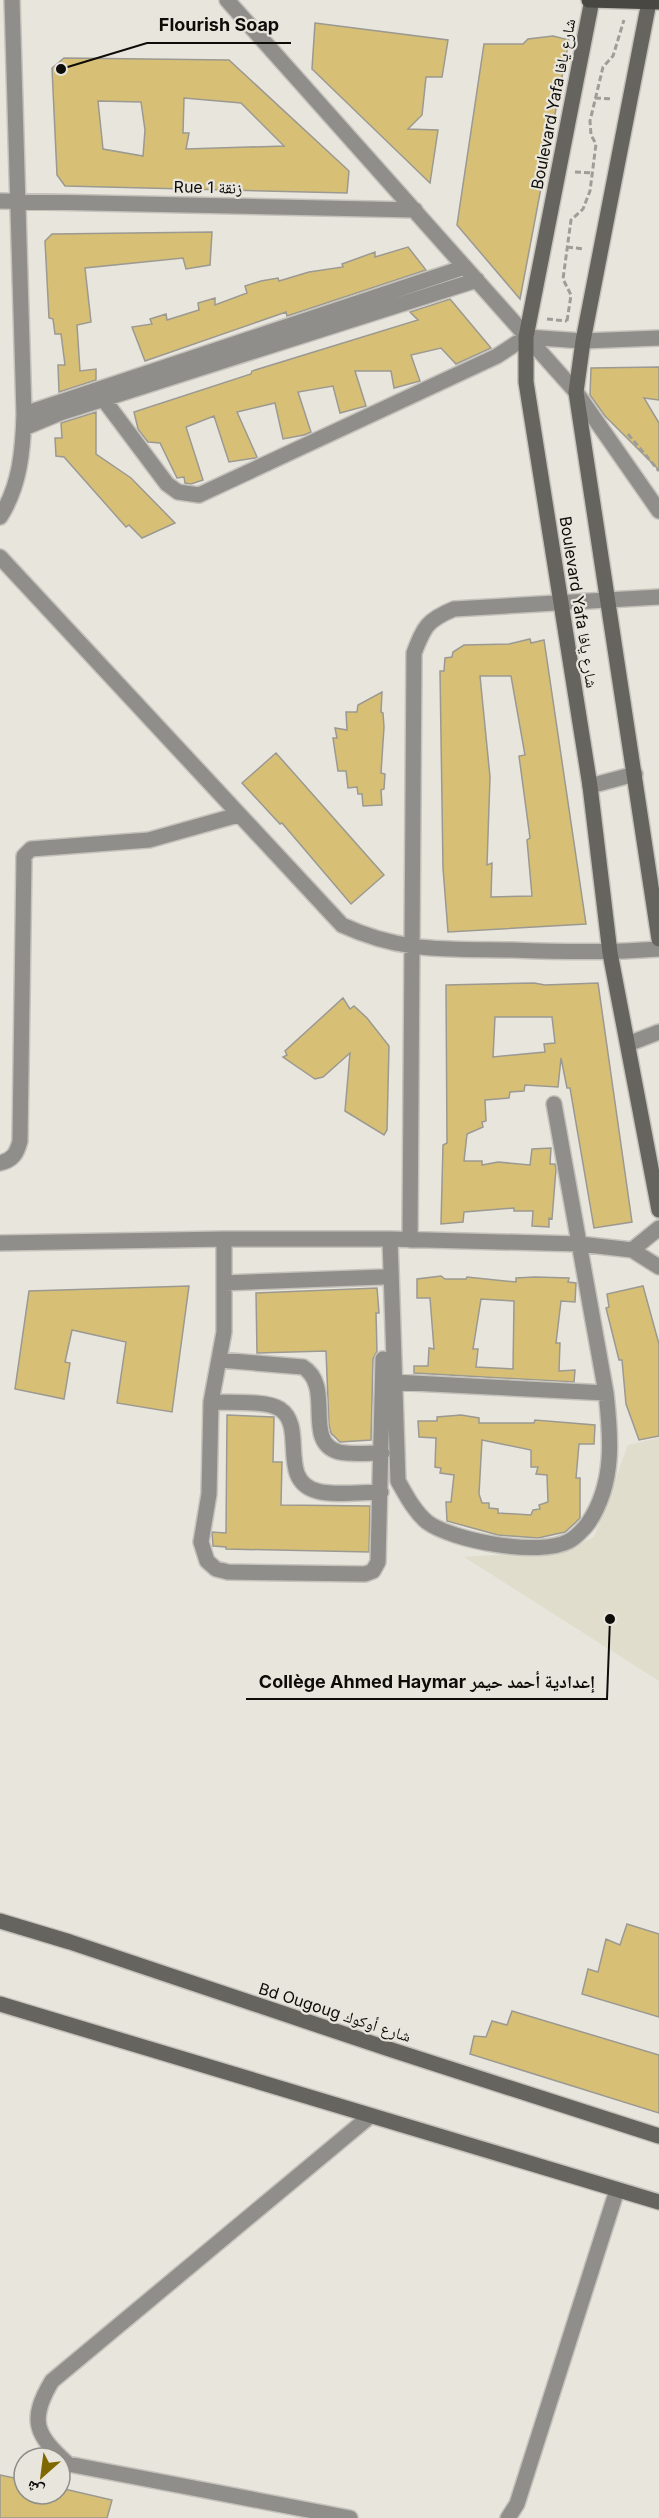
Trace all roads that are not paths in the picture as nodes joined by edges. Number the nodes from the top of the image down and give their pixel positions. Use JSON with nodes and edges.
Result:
{"nodes":[{"id":1,"x":12,"y":0,"type":"edge"},
{"id":2,"x":227,"y":0,"type":"edge"},
{"id":3,"x":590,"y":0,"type":"edge"},
{"id":4,"x":654,"y":2,"type":"edge"},
{"id":5,"x":0,"y":201,"type":"edge"},
{"id":6,"x":20,"y":201,"type":"junction"},
{"id":7,"x":415,"y":210,"type":"junction"},
{"id":8,"x":465,"y":267,"type":"junction"},
{"id":9,"x":477,"y":280,"type":"junction"},
{"id":10,"x":526,"y":337,"type":"junction"},
{"id":11,"x":659,"y":338,"type":"edge"},
{"id":12,"x":583,"y":341,"type":"junction"},
{"id":13,"x":576,"y":392,"type":"junction"},
{"id":14,"x":104,"y":400,"type":"junction"},
{"id":15,"x":24,"y":421,"type":"junction"},
{"id":16,"x":659,"y":511,"type":"edge"},
{"id":17,"x":0,"y":517,"type":"edge"},
{"id":18,"x":0,"y":557,"type":"edge"},
{"id":19,"x":659,"y":597,"type":"edge"},
{"id":20,"x":607,"y":601,"type":"junction"},
{"id":21,"x":561,"y":603,"type":"junction"},
{"id":22,"x":635,"y":774,"type":"junction"},
{"id":23,"x":590,"y":786,"type":"junction"},
{"id":24,"x":238,"y":815,"type":"junction"},
{"id":25,"x":659,"y":939,"type":"edge"},
{"id":26,"x":412,"y":948,"type":"junction"},
{"id":27,"x":659,"y":949,"type":"edge"},
{"id":28,"x":610,"y":953,"type":"junction"},
{"id":29,"x":659,"y":1032,"type":"edge"},
{"id":30,"x":628,"y":1044,"type":"junction"},
{"id":31,"x":554,"y":1104,"type":"dead end"},
{"id":32,"x":0,"y":1163,"type":"edge"},
{"id":33,"x":659,"y":1210,"type":"edge"},
{"id":34,"x":659,"y":1228,"type":"edge"},
{"id":35,"x":224,"y":1239,"type":"junction"},
{"id":36,"x":387,"y":1239,"type":"junction"},
{"id":37,"x":410,"y":1240,"type":"junction"},
{"id":38,"x":0,"y":1243,"type":"edge"},
{"id":39,"x":580,"y":1244,"type":"junction"},
{"id":40,"x":632,"y":1250,"type":"junction"},
{"id":41,"x":659,"y":1266,"type":"edge"},
{"id":42,"x":383,"y":1277,"type":"junction"},
{"id":43,"x":224,"y":1283,"type":"junction"},
{"id":44,"x":220,"y":1360,"type":"junction"},
{"id":45,"x":393,"y":1382,"type":"junction"},
{"id":46,"x":606,"y":1393,"type":"junction"},
{"id":47,"x":212,"y":1402,"type":"junction"},
{"id":48,"x":382,"y":1453,"type":"junction"},
{"id":49,"x":381,"y":1492,"type":"junction"},
{"id":50,"x":0,"y":1922,"type":"edge"},
{"id":51,"x":0,"y":2004,"type":"edge"},
{"id":52,"x":369,"y":2117,"type":"junction"},
{"id":53,"x":659,"y":2136,"type":"edge"},
{"id":54,"x":617,"y":2190,"type":"junction"},
{"id":55,"x":659,"y":2202,"type":"edge"},
{"id":56,"x":350,"y":2518,"type":"edge"},
{"id":57,"x":508,"y":2518,"type":"edge"}],
"edges":[{"from":1,"to":6,"type":"street"},
{"from":2,"to":7,"type":"street"},
{"from":3,"to":4,"type":"main road"},
{"from":3,"to":10,"type":"street","name":"Boulevard Yafa شارع يافا"},
{"from":4,"to":12,"type":"street","name":"Boulevard Yafa شارع يافا"},
{"from":5,"to":6,"type":"street","name":"Rue 1 زنقة"},
{"from":6,"to":7,"type":"street","name":"Rue 1 زنقة"},
{"from":6,"to":15,"type":"street"},
{"from":7,"to":8,"type":"street"},
{"from":8,"to":9,"type":"street"},
{"from":8,"to":15,"type":"street"},
{"from":9,"to":10,"type":"street"},
{"from":9,"to":14,"type":"street"},
{"from":10,"to":12,"type":"street"},
{"from":10,"to":13,"type":"street"},
{"from":10,"to":14,"type":"street"},
{"from":10,"to":21,"type":"street","name":"Boulevard Yafa شارع يافا"},
{"from":11,"to":12,"type":"street"},
{"from":12,"to":13,"type":"street","name":"Boulevard Yafa شارع يافا"},
{"from":13,"to":16,"type":"street"},
{"from":13,"to":20,"type":"street","name":"Boulevard Yafa شارع يافا"},
{"from":14,"to":15,"type":"street"},
{"from":15,"to":17,"type":"street"},
{"from":18,"to":24,"type":"street"},
{"from":19,"to":20,"type":"street"},
{"from":20,"to":21,"type":"street"},
{"from":20,"to":22,"type":"street","name":"Boulevard Yafa شارع يافا"},
{"from":21,"to":23,"type":"street","name":"Boulevard Yafa شارع يافا"},
{"from":21,"to":26,"type":"street"},
{"from":22,"to":23,"type":"street"},
{"from":22,"to":25,"type":"street","name":"Boulevard Yafa شارع يافا"},
{"from":23,"to":28,"type":"street","name":"Boulevard Yafa شارع يافا"},
{"from":24,"to":26,"type":"street"},
{"from":24,"to":32,"type":"street"},
{"from":26,"to":28,"type":"street"},
{"from":26,"to":37,"type":"street"},
{"from":27,"to":28,"type":"street"},
{"from":28,"to":30,"type":"street","name":"Boulevard Yafa شارع يافا"},
{"from":29,"to":30,"type":"street"},
{"from":30,"to":33,"type":"street","name":"Boulevard Yafa شارع يافا"},
{"from":31,"to":39,"type":"street"},
{"from":34,"to":40,"type":"street"},
{"from":35,"to":36,"type":"street"},
{"from":35,"to":38,"type":"street"},
{"from":35,"to":43,"type":"street"},
{"from":36,"to":37,"type":"street"},
{"from":36,"to":42,"type":"street"},
{"from":36,"to":45,"type":"street"},
{"from":37,"to":39,"type":"street"},
{"from":39,"to":40,"type":"street"},
{"from":39,"to":46,"type":"street"},
{"from":40,"to":41,"type":"street"},
{"from":42,"to":43,"type":"street"},
{"from":42,"to":48,"type":"street"},
{"from":43,"to":44,"type":"street"},
{"from":44,"to":47,"type":"street"},
{"from":44,"to":48,"type":"street"},
{"from":45,"to":46,"type":"street"},
{"from":45,"to":46,"type":"street"},
{"from":47,"to":49,"type":"street"},
{"from":47,"to":49,"type":"street"},
{"from":48,"to":49,"type":"street"},
{"from":50,"to":53,"type":"street","name":"Bd Ougoug شارع أوكوك"},
{"from":51,"to":52,"type":"street"},
{"from":52,"to":54,"type":"street"},
{"from":52,"to":56,"type":"street"},
{"from":54,"to":55,"type":"street"},
{"from":54,"to":57,"type":"street"}]}
